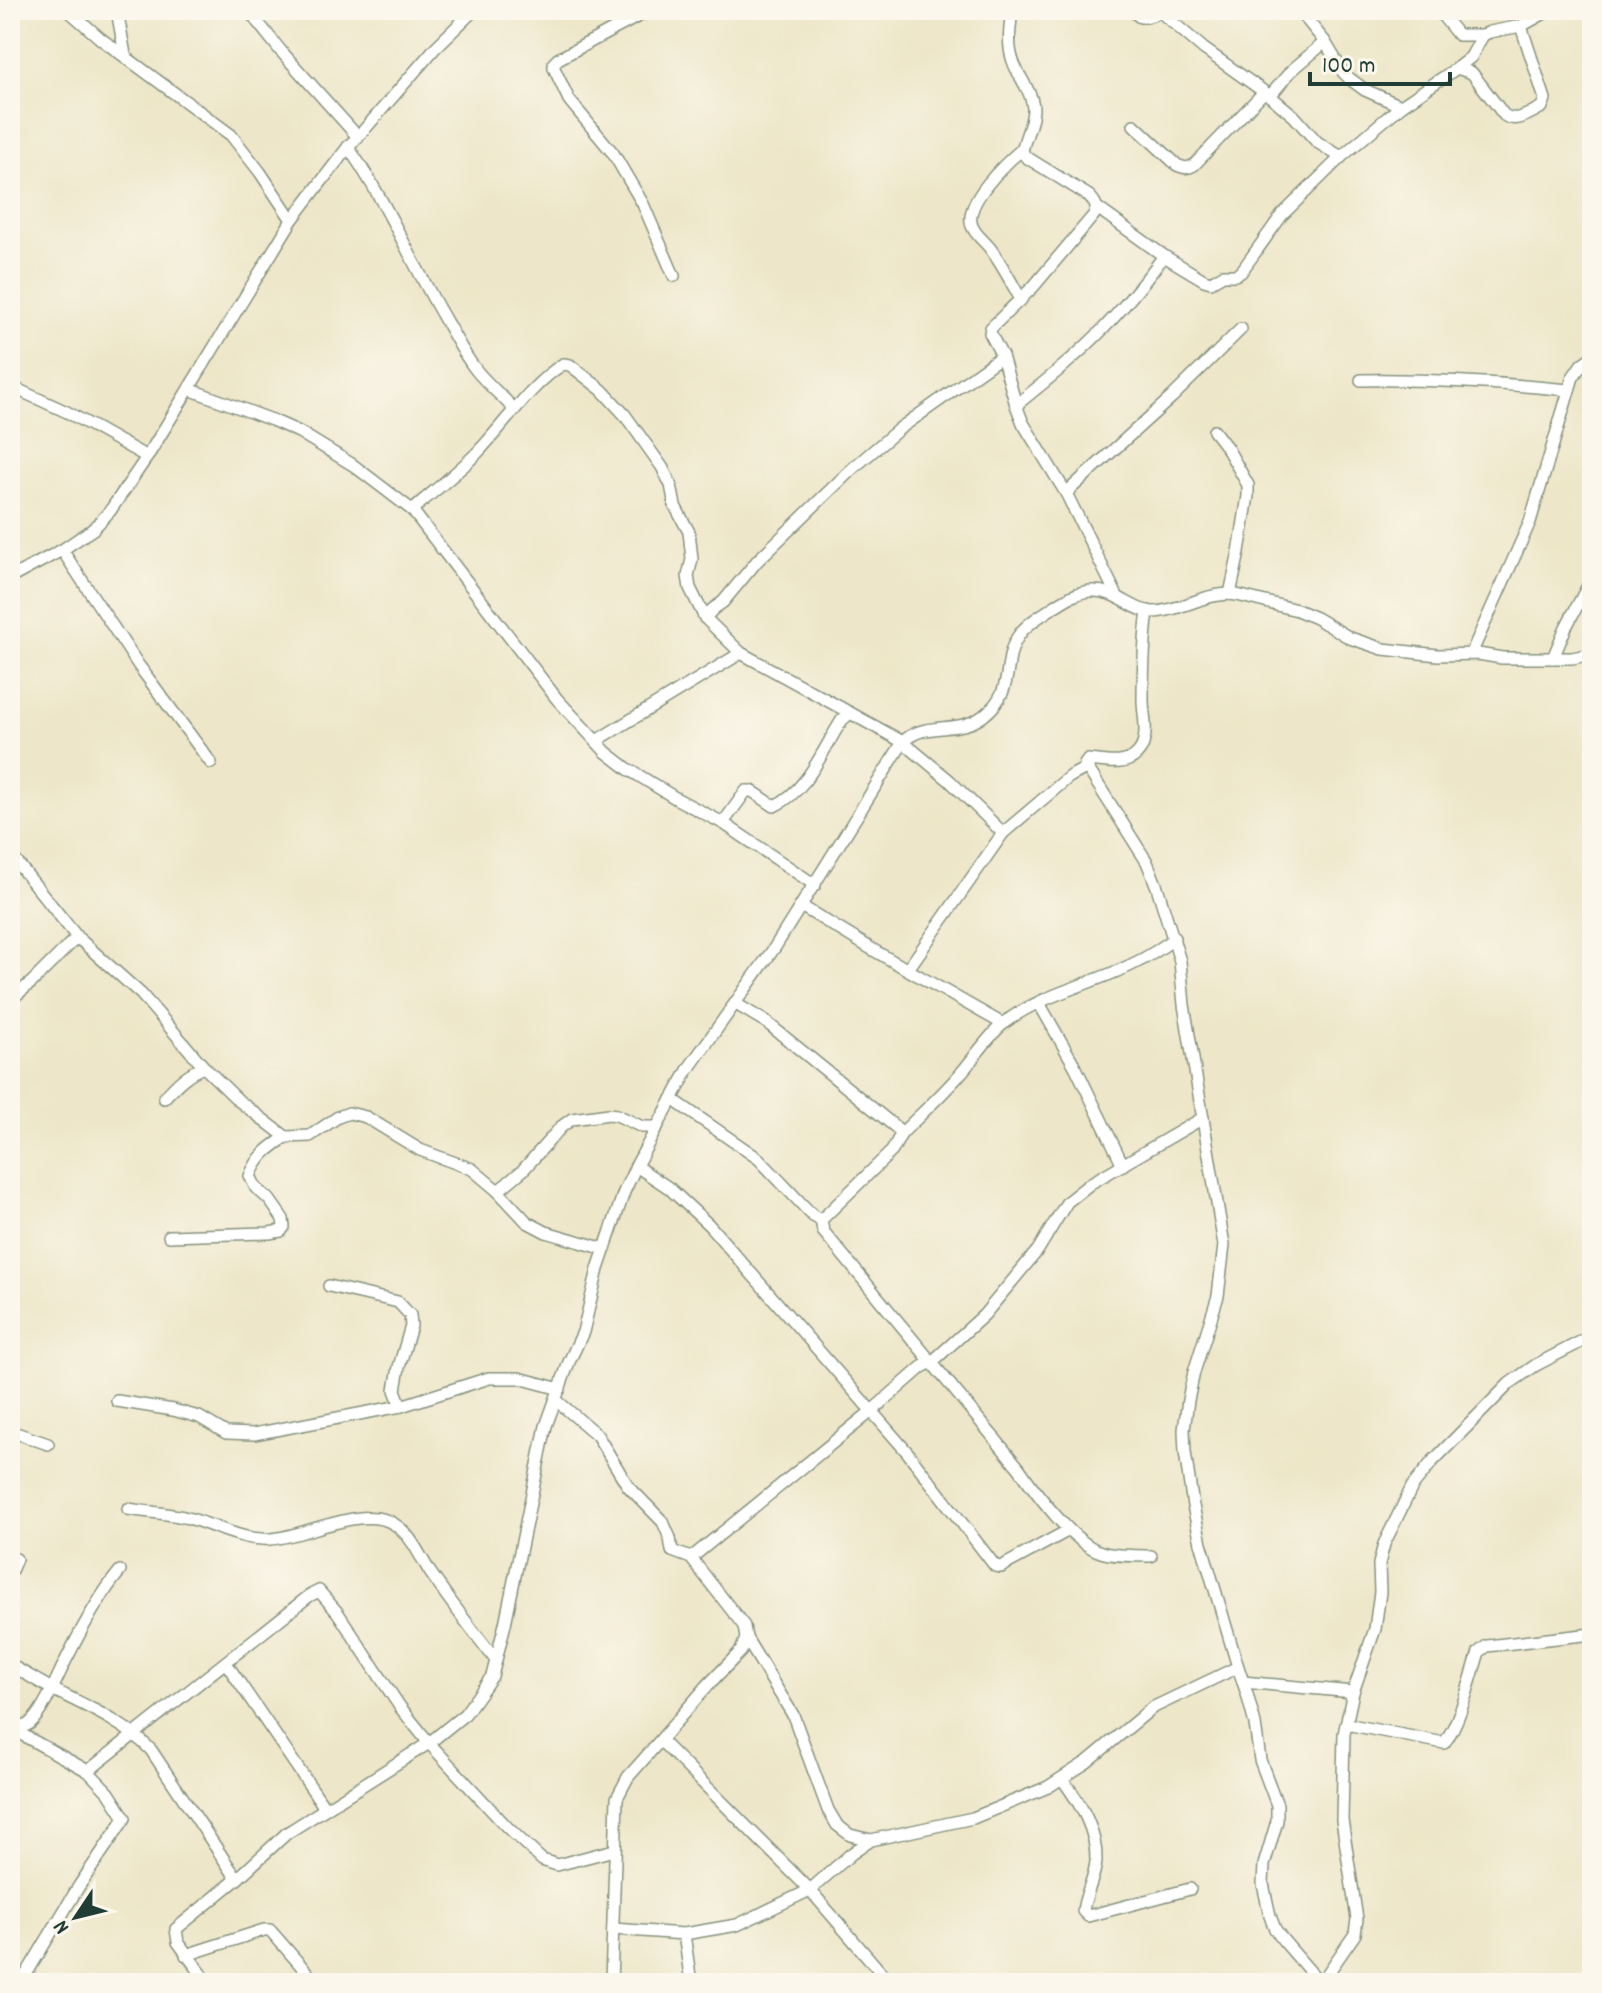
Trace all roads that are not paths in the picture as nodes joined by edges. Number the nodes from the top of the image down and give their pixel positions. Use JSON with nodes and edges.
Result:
{"nodes":[{"id":1,"x":68,"y":10,"type":"edge"},
{"id":2,"x":117,"y":10,"type":"edge"},
{"id":3,"x":248,"y":10,"type":"edge"},
{"id":4,"x":474,"y":10,"type":"edge"},
{"id":5,"x":650,"y":10,"type":"edge"},
{"id":6,"x":1012,"y":10,"type":"edge"},
{"id":7,"x":1131,"y":10,"type":"edge"},
{"id":8,"x":1299,"y":10,"type":"edge"},
{"id":9,"x":1438,"y":10,"type":"edge"},
{"id":10,"x":1550,"y":10,"type":"edge"},
{"id":11,"x":1521,"y":26,"type":"junction"},
{"id":12,"x":1483,"y":35,"type":"junction"},
{"id":13,"x":1325,"y":42,"type":"junction"},
{"id":14,"x":125,"y":55,"type":"junction"},
{"id":15,"x":1457,"y":68,"type":"junction"},
{"id":16,"x":1267,"y":94,"type":"junction"},
{"id":17,"x":1401,"y":106,"type":"junction"},
{"id":18,"x":1134,"y":125,"type":"dead end"},
{"id":19,"x":358,"y":137,"type":"junction"},
{"id":20,"x":348,"y":147,"type":"junction"},
{"id":21,"x":1021,"y":150,"type":"junction"},
{"id":22,"x":1341,"y":157,"type":"junction"},
{"id":23,"x":1096,"y":207,"type":"junction"},
{"id":24,"x":292,"y":220,"type":"junction"},
{"id":25,"x":1164,"y":256,"type":"junction"},
{"id":26,"x":674,"y":276,"type":"dead end"},
{"id":27,"x":1021,"y":300,"type":"junction"},
{"id":28,"x":1241,"y":329,"type":"dead end"},
{"id":29,"x":1002,"y":356,"type":"junction"},
{"id":30,"x":1592,"y":357,"type":"edge"},
{"id":31,"x":1361,"y":380,"type":"dead end"},
{"id":32,"x":10,"y":386,"type":"edge"},
{"id":33,"x":189,"y":389,"type":"junction"},
{"id":34,"x":1569,"y":390,"type":"junction"},
{"id":35,"x":1016,"y":405,"type":"junction"},
{"id":36,"x":514,"y":409,"type":"junction"},
{"id":37,"x":1214,"y":431,"type":"dead end"},
{"id":38,"x":147,"y":457,"type":"junction"},
{"id":39,"x":1066,"y":493,"type":"junction"},
{"id":40,"x":412,"y":510,"type":"junction"},
{"id":41,"x":62,"y":550,"type":"junction"},
{"id":42,"x":10,"y":578,"type":"edge"},
{"id":43,"x":1592,"y":578,"type":"edge"},
{"id":44,"x":1230,"y":594,"type":"junction"},
{"id":45,"x":1117,"y":596,"type":"junction"},
{"id":46,"x":1148,"y":611,"type":"junction"},
{"id":47,"x":705,"y":618,"type":"junction"},
{"id":48,"x":741,"y":653,"type":"junction"},
{"id":49,"x":1471,"y":654,"type":"junction"},
{"id":50,"x":1592,"y":654,"type":"edge"},
{"id":51,"x":1553,"y":658,"type":"junction"},
{"id":52,"x":850,"y":713,"type":"junction"},
{"id":53,"x":596,"y":741,"type":"junction"},
{"id":54,"x":903,"y":742,"type":"junction"},
{"id":55,"x":211,"y":763,"type":"dead end"},
{"id":56,"x":1086,"y":768,"type":"junction"},
{"id":57,"x":723,"y":823,"type":"junction"},
{"id":58,"x":1003,"y":833,"type":"junction"},
{"id":59,"x":10,"y":854,"type":"edge"},
{"id":60,"x":815,"y":885,"type":"junction"},
{"id":61,"x":801,"y":906,"type":"junction"},
{"id":62,"x":77,"y":937,"type":"junction"},
{"id":63,"x":1174,"y":938,"type":"junction"},
{"id":64,"x":908,"y":969,"type":"junction"},
{"id":65,"x":10,"y":1000,"type":"edge"},
{"id":66,"x":1039,"y":1003,"type":"junction"},
{"id":67,"x":736,"y":1004,"type":"junction"},
{"id":68,"x":1003,"y":1024,"type":"junction"},
{"id":69,"x":204,"y":1067,"type":"junction"},
{"id":70,"x":164,"y":1098,"type":"dead end"},
{"id":71,"x":672,"y":1099,"type":"junction"},
{"id":72,"x":1203,"y":1118,"type":"junction"},
{"id":73,"x":656,"y":1127,"type":"junction"},
{"id":74,"x":901,"y":1134,"type":"junction"},
{"id":75,"x":286,"y":1137,"type":"junction"},
{"id":76,"x":1123,"y":1165,"type":"junction"},
{"id":77,"x":636,"y":1166,"type":"junction"},
{"id":78,"x":498,"y":1191,"type":"junction"},
{"id":79,"x":821,"y":1220,"type":"junction"},
{"id":80,"x":169,"y":1236,"type":"dead end"},
{"id":81,"x":605,"y":1249,"type":"junction"},
{"id":82,"x":329,"y":1286,"type":"dead end"},
{"id":83,"x":1592,"y":1336,"type":"edge"},
{"id":84,"x":932,"y":1362,"type":"junction"},
{"id":85,"x":558,"y":1395,"type":"junction"},
{"id":86,"x":117,"y":1401,"type":"dead end"},
{"id":87,"x":401,"y":1406,"type":"junction"},
{"id":88,"x":873,"y":1410,"type":"junction"},
{"id":89,"x":10,"y":1431,"type":"edge"},
{"id":90,"x":48,"y":1444,"type":"dead end"},
{"id":91,"x":128,"y":1509,"type":"dead end"},
{"id":92,"x":1069,"y":1530,"type":"junction"},
{"id":93,"x":1151,"y":1556,"type":"dead end"},
{"id":94,"x":691,"y":1558,"type":"junction"},
{"id":95,"x":16,"y":1559,"type":"dead end"},
{"id":96,"x":120,"y":1571,"type":"dead end"},
{"id":97,"x":10,"y":1573,"type":"edge"},
{"id":98,"x":1592,"y":1634,"type":"edge"},
{"id":99,"x":746,"y":1638,"type":"junction"},
{"id":100,"x":495,"y":1659,"type":"junction"},
{"id":101,"x":226,"y":1663,"type":"junction"},
{"id":102,"x":10,"y":1665,"type":"edge"},
{"id":103,"x":1238,"y":1667,"type":"junction"},
{"id":104,"x":1243,"y":1682,"type":"junction"},
{"id":105,"x":52,"y":1689,"type":"junction"},
{"id":106,"x":1353,"y":1692,"type":"junction"},
{"id":107,"x":1346,"y":1724,"type":"junction"},
{"id":108,"x":10,"y":1727,"type":"edge"},
{"id":109,"x":133,"y":1735,"type":"junction"},
{"id":110,"x":661,"y":1741,"type":"junction"},
{"id":111,"x":429,"y":1743,"type":"junction"},
{"id":112,"x":88,"y":1771,"type":"junction"},
{"id":113,"x":1063,"y":1780,"type":"junction"},
{"id":114,"x":325,"y":1808,"type":"junction"},
{"id":115,"x":871,"y":1840,"type":"junction"},
{"id":116,"x":614,"y":1850,"type":"junction"},
{"id":117,"x":237,"y":1879,"type":"junction"},
{"id":118,"x":1190,"y":1889,"type":"dead end"},
{"id":119,"x":810,"y":1890,"type":"junction"},
{"id":120,"x":613,"y":1929,"type":"junction"},
{"id":121,"x":684,"y":1934,"type":"junction"},
{"id":122,"x":186,"y":1955,"type":"junction"},
{"id":123,"x":21,"y":1983,"type":"edge"},
{"id":124,"x":208,"y":1983,"type":"edge"},
{"id":125,"x":316,"y":1983,"type":"edge"},
{"id":126,"x":611,"y":1983,"type":"edge"},
{"id":127,"x":691,"y":1983,"type":"edge"},
{"id":128,"x":890,"y":1983,"type":"edge"},
{"id":129,"x":1320,"y":1983,"type":"edge"}],
"edges":[{"from":1,"to":14,"type":"street"},
{"from":2,"to":14,"type":"street"},
{"from":3,"to":19,"type":"street"},
{"from":4,"to":19,"type":"street"},
{"from":5,"to":26,"type":"street"},
{"from":6,"to":21,"type":"street"},
{"from":7,"to":16,"type":"street"},
{"from":8,"to":13,"type":"street"},
{"from":9,"to":12,"type":"street"},
{"from":10,"to":11,"type":"street"},
{"from":11,"to":12,"type":"street"},
{"from":11,"to":15,"type":"street"},
{"from":12,"to":15,"type":"street"},
{"from":13,"to":16,"type":"street"},
{"from":13,"to":17,"type":"street"},
{"from":14,"to":24,"type":"street"},
{"from":15,"to":17,"type":"street"},
{"from":16,"to":18,"type":"street"},
{"from":16,"to":22,"type":"street"},
{"from":17,"to":22,"type":"street"},
{"from":19,"to":20,"type":"street"},
{"from":20,"to":24,"type":"street"},
{"from":20,"to":36,"type":"street"},
{"from":21,"to":23,"type":"street"},
{"from":21,"to":27,"type":"street"},
{"from":22,"to":25,"type":"street"},
{"from":23,"to":25,"type":"street"},
{"from":23,"to":27,"type":"street"},
{"from":24,"to":33,"type":"street"},
{"from":25,"to":35,"type":"street"},
{"from":27,"to":29,"type":"street"},
{"from":28,"to":39,"type":"street"},
{"from":29,"to":35,"type":"street"},
{"from":29,"to":47,"type":"street"},
{"from":30,"to":34,"type":"street"},
{"from":31,"to":34,"type":"street"},
{"from":32,"to":38,"type":"street"},
{"from":33,"to":38,"type":"street"},
{"from":33,"to":40,"type":"street"},
{"from":34,"to":49,"type":"street"},
{"from":35,"to":39,"type":"street"},
{"from":36,"to":40,"type":"street"},
{"from":36,"to":47,"type":"street"},
{"from":37,"to":44,"type":"street"},
{"from":38,"to":41,"type":"street"},
{"from":39,"to":45,"type":"street"},
{"from":40,"to":53,"type":"street"},
{"from":41,"to":42,"type":"street"},
{"from":41,"to":55,"type":"street"},
{"from":43,"to":51,"type":"street"},
{"from":44,"to":46,"type":"street"},
{"from":44,"to":49,"type":"street"},
{"from":45,"to":46,"type":"street"},
{"from":45,"to":54,"type":"street"},
{"from":46,"to":56,"type":"street"},
{"from":47,"to":48,"type":"street"},
{"from":48,"to":52,"type":"street"},
{"from":48,"to":53,"type":"street"},
{"from":49,"to":51,"type":"street"},
{"from":50,"to":51,"type":"street"},
{"from":52,"to":54,"type":"street"},
{"from":52,"to":57,"type":"street"},
{"from":53,"to":57,"type":"street"},
{"from":54,"to":58,"type":"street"},
{"from":54,"to":60,"type":"street"},
{"from":56,"to":58,"type":"street"},
{"from":56,"to":63,"type":"street"},
{"from":57,"to":60,"type":"street"},
{"from":58,"to":64,"type":"street"},
{"from":59,"to":62,"type":"street"},
{"from":60,"to":61,"type":"street"},
{"from":61,"to":64,"type":"street"},
{"from":61,"to":67,"type":"street"},
{"from":62,"to":65,"type":"street"},
{"from":62,"to":69,"type":"street"},
{"from":63,"to":66,"type":"street"},
{"from":63,"to":72,"type":"street"},
{"from":64,"to":68,"type":"street"},
{"from":66,"to":68,"type":"street"},
{"from":66,"to":76,"type":"street"},
{"from":67,"to":71,"type":"street"},
{"from":67,"to":74,"type":"street"},
{"from":68,"to":74,"type":"street"},
{"from":69,"to":70,"type":"street"},
{"from":69,"to":75,"type":"street"},
{"from":71,"to":73,"type":"street"},
{"from":71,"to":79,"type":"street"},
{"from":72,"to":76,"type":"street"},
{"from":72,"to":103,"type":"street"},
{"from":73,"to":77,"type":"street"},
{"from":73,"to":78,"type":"street"},
{"from":74,"to":79,"type":"street"},
{"from":75,"to":78,"type":"street"},
{"from":75,"to":80,"type":"street"},
{"from":76,"to":84,"type":"street"},
{"from":77,"to":81,"type":"street"},
{"from":77,"to":88,"type":"street"},
{"from":78,"to":81,"type":"street"},
{"from":79,"to":84,"type":"street"},
{"from":81,"to":85,"type":"street"},
{"from":82,"to":87,"type":"street"},
{"from":83,"to":106,"type":"street"},
{"from":84,"to":88,"type":"street"},
{"from":84,"to":92,"type":"street"},
{"from":85,"to":87,"type":"street"},
{"from":85,"to":94,"type":"street"},
{"from":85,"to":100,"type":"street"},
{"from":86,"to":87,"type":"street"},
{"from":88,"to":92,"type":"street"},
{"from":88,"to":94,"type":"street"},
{"from":89,"to":90,"type":"street"},
{"from":91,"to":100,"type":"street"},
{"from":92,"to":93,"type":"street"},
{"from":94,"to":99,"type":"street"},
{"from":95,"to":97,"type":"street"},
{"from":96,"to":105,"type":"street"},
{"from":98,"to":107,"type":"street"},
{"from":99,"to":110,"type":"street"},
{"from":99,"to":115,"type":"street"},
{"from":100,"to":111,"type":"street"},
{"from":101,"to":109,"type":"street"},
{"from":101,"to":111,"type":"street"},
{"from":101,"to":114,"type":"street"},
{"from":102,"to":105,"type":"street"},
{"from":103,"to":104,"type":"street"},
{"from":103,"to":113,"type":"street"},
{"from":104,"to":106,"type":"street"},
{"from":104,"to":129,"type":"street"},
{"from":105,"to":108,"type":"street"},
{"from":105,"to":109,"type":"street"},
{"from":106,"to":107,"type":"street"},
{"from":107,"to":129,"type":"street"},
{"from":108,"to":112,"type":"street"},
{"from":109,"to":112,"type":"street"},
{"from":109,"to":117,"type":"street"},
{"from":110,"to":116,"type":"street"},
{"from":110,"to":119,"type":"street"},
{"from":111,"to":114,"type":"street"},
{"from":111,"to":116,"type":"street"},
{"from":112,"to":123,"type":"street"},
{"from":113,"to":115,"type":"street"},
{"from":113,"to":118,"type":"street"},
{"from":114,"to":117,"type":"street"},
{"from":115,"to":119,"type":"street"},
{"from":116,"to":120,"type":"street"},
{"from":117,"to":122,"type":"street"},
{"from":119,"to":121,"type":"street"},
{"from":119,"to":128,"type":"street"},
{"from":120,"to":121,"type":"street"},
{"from":120,"to":126,"type":"street"},
{"from":121,"to":127,"type":"street"},
{"from":122,"to":124,"type":"street"},
{"from":122,"to":125,"type":"street"}]}
